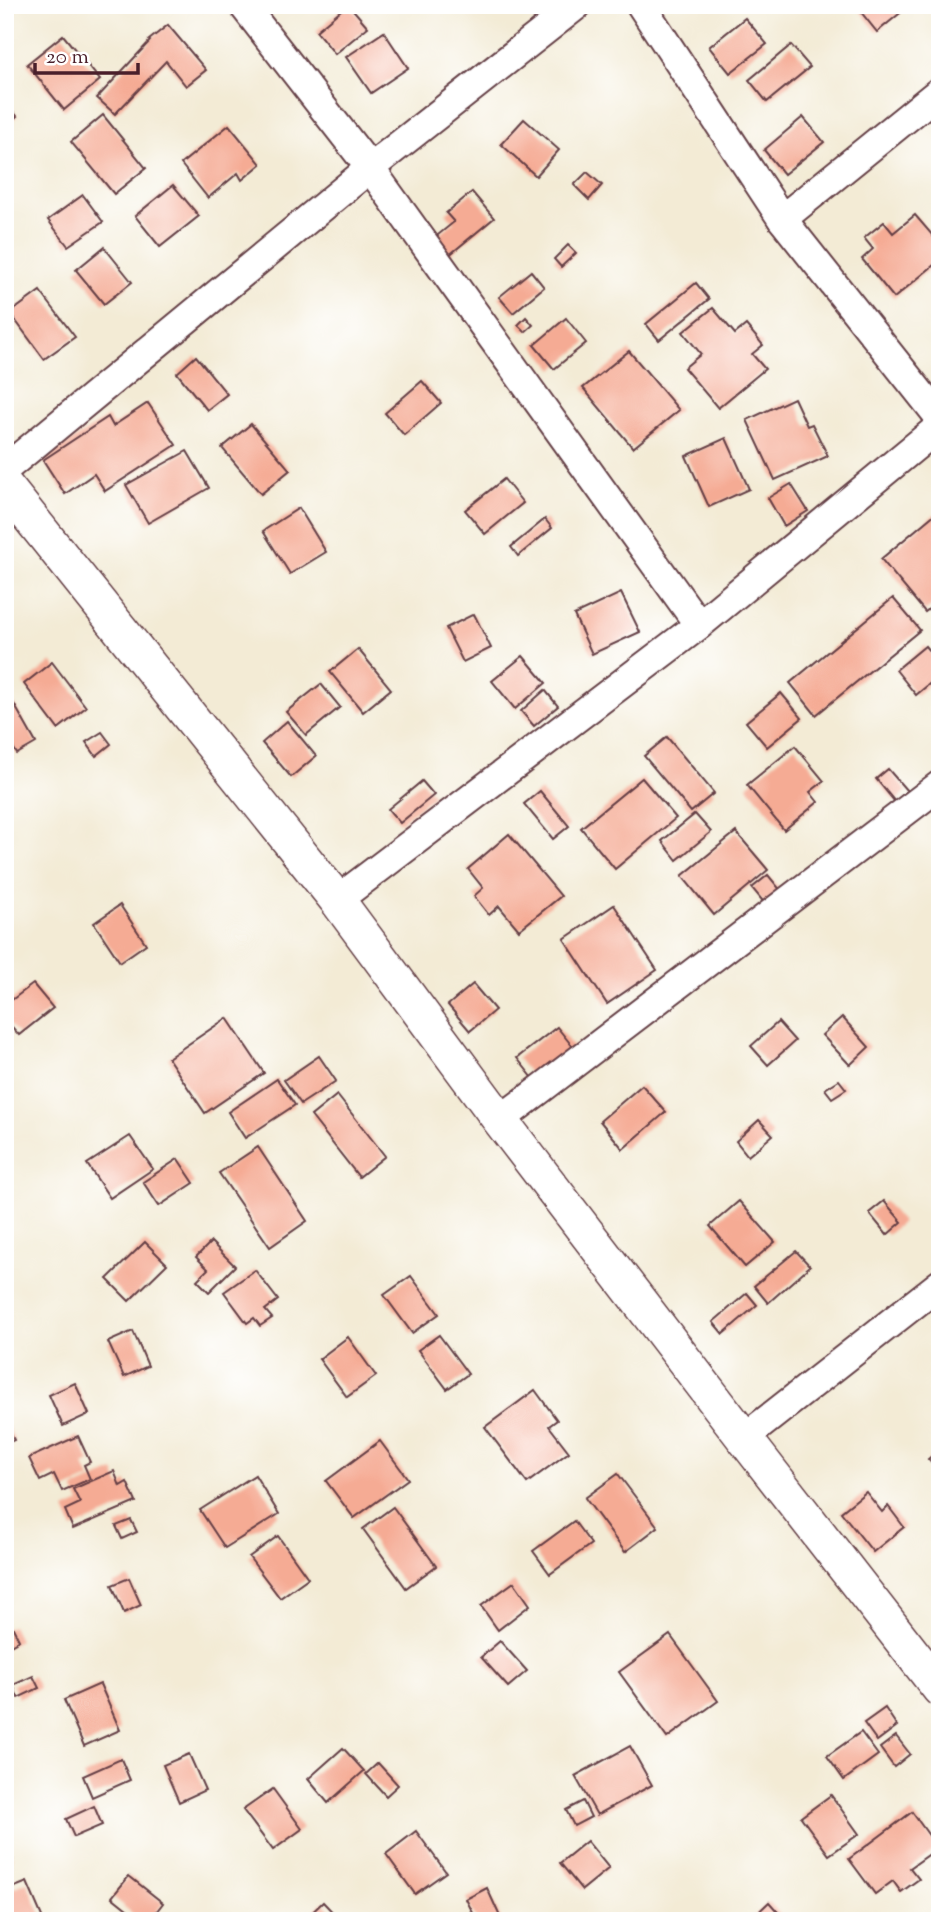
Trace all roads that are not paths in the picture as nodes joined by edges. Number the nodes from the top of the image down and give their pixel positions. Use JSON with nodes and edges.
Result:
{"nodes":[{"id":1,"x":243,"y":5,"type":"edge"},
{"id":2,"x":577,"y":5,"type":"edge"},
{"id":3,"x":641,"y":5,"type":"edge"},
{"id":4,"x":940,"y":91,"type":"edge"},
{"id":5,"x":370,"y":168,"type":"junction"},
{"id":6,"x":782,"y":219,"type":"junction"},
{"id":7,"x":940,"y":418,"type":"edge"},
{"id":8,"x":940,"y":426,"type":"edge"},
{"id":9,"x":5,"y":469,"type":"edge"},
{"id":10,"x":5,"y":486,"type":"edge"},
{"id":11,"x":698,"y":625,"type":"junction"},
{"id":12,"x":940,"y":785,"type":"edge"},
{"id":13,"x":337,"y":900,"type":"junction"},
{"id":14,"x":500,"y":1120,"type":"junction"},
{"id":15,"x":940,"y":1284,"type":"edge"},
{"id":16,"x":744,"y":1438,"type":"junction"},
{"id":17,"x":940,"y":1689,"type":"edge"}],
"edges":[{"from":1,"to":5,"type":"street"},
{"from":2,"to":5,"type":"street"},
{"from":3,"to":6,"type":"street"},
{"from":4,"to":6,"type":"street"},
{"from":5,"to":9,"type":"street"},
{"from":5,"to":11,"type":"street"},
{"from":6,"to":7,"type":"street"},
{"from":8,"to":11,"type":"street"},
{"from":10,"to":13,"type":"street"},
{"from":11,"to":13,"type":"street"},
{"from":12,"to":14,"type":"street"},
{"from":13,"to":14,"type":"street"},
{"from":14,"to":16,"type":"street"},
{"from":15,"to":16,"type":"street"},
{"from":16,"to":17,"type":"street"}]}
